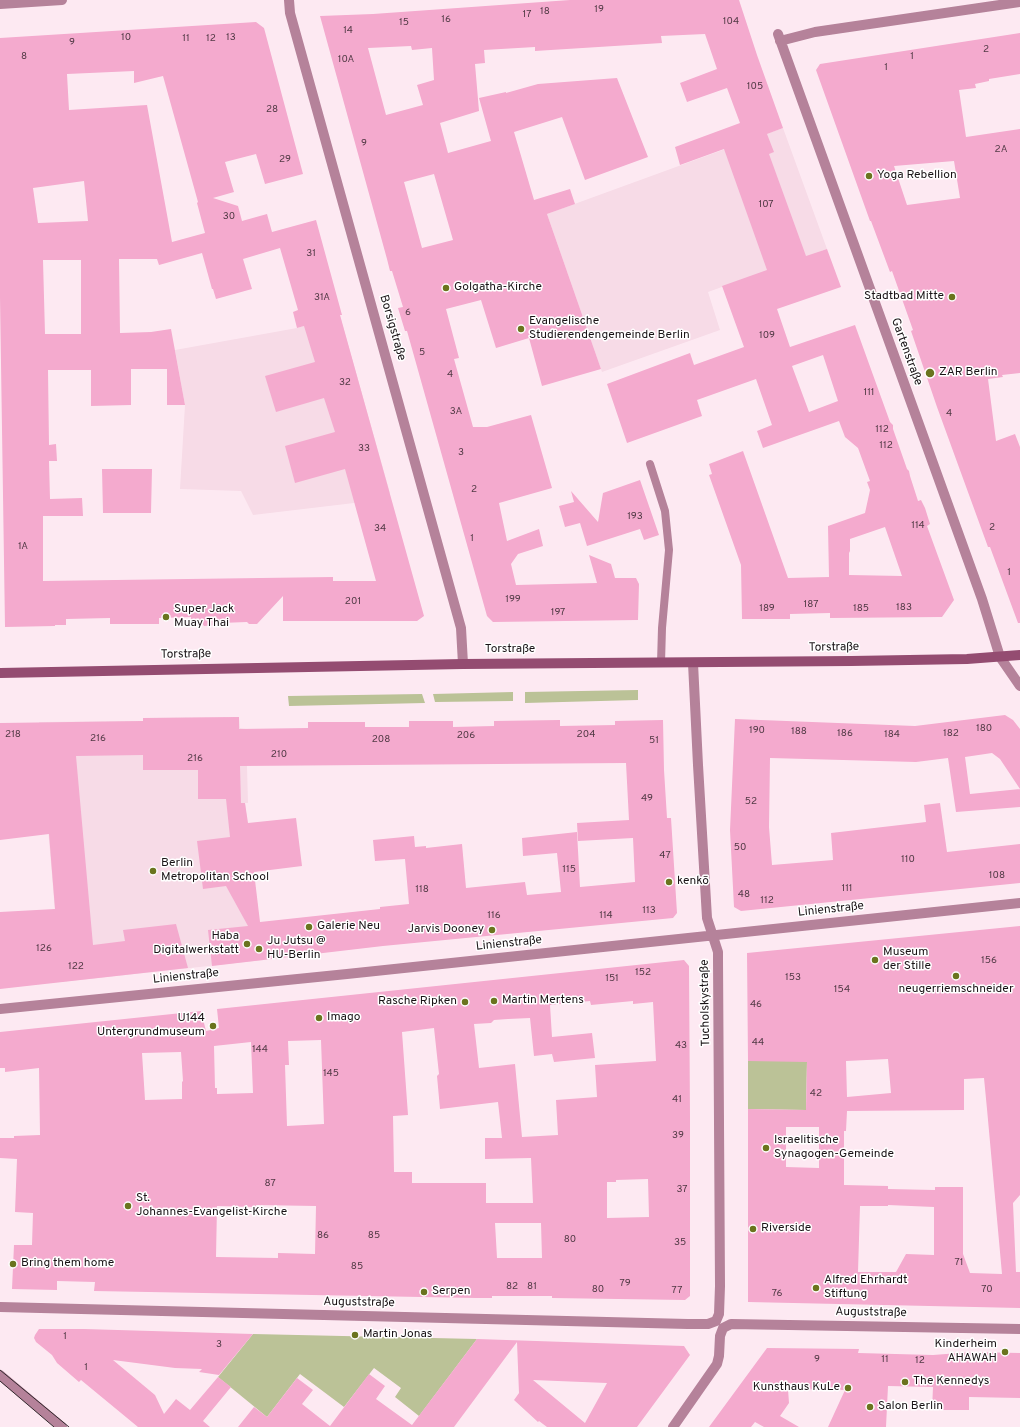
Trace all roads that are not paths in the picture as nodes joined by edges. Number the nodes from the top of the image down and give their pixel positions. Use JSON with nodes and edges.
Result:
{"nodes":[{"id":1,"x":62,"y":0,"type":"edge"},
{"id":2,"x":289,"y":0,"type":"edge"},
{"id":3,"x":1020,"y":2,"type":"edge"},
{"id":4,"x":0,"y":4,"type":"edge"},
{"id":5,"x":650,"y":464,"type":"dead end"},
{"id":6,"x":1020,"y":655,"type":"edge"},
{"id":7,"x":1000,"y":657,"type":"junction"},
{"id":8,"x":661,"y":662,"type":"junction"},
{"id":9,"x":693,"y":663,"type":"junction"},
{"id":10,"x":463,"y":664,"type":"junction"},
{"id":11,"x":0,"y":673,"type":"edge"},
{"id":12,"x":1020,"y":686,"type":"edge"},
{"id":13,"x":1020,"y":903,"type":"edge"},
{"id":14,"x":712,"y":935,"type":"junction"},
{"id":15,"x":0,"y":1009,"type":"edge"},
{"id":16,"x":0,"y":1307,"type":"edge"},
{"id":17,"x":720,"y":1325,"type":"junction"},
{"id":18,"x":1020,"y":1329,"type":"edge"},
{"id":19,"x":0,"y":1375,"type":"edge"},
{"id":20,"x":62,"y":1427,"type":"edge"},
{"id":21,"x":673,"y":1427,"type":"edge"}],
"edges":[{"from":1,"to":4,"type":"street"},
{"from":2,"to":10,"type":"street","name":"Borsigstraße"},
{"from":3,"to":7,"type":"street","name":"Gartenstraße"},
{"from":5,"to":8,"type":"lane"},
{"from":6,"to":7,"type":"main road","name":"Torstraße"},
{"from":7,"to":9,"type":"main road","name":"Torstraße"},
{"from":7,"to":12,"type":"street","name":"Gartenstraße"},
{"from":8,"to":9,"type":"main road","name":"Torstraße"},
{"from":8,"to":10,"type":"main road","name":"Torstraße"},
{"from":9,"to":14,"type":"street","name":"Tucholskystraße"},
{"from":10,"to":11,"type":"main road","name":"Torstraße"},
{"from":13,"to":14,"type":"street","name":"Linienstraße"},
{"from":14,"to":15,"type":"street","name":"Linienstraße"},
{"from":14,"to":17,"type":"street","name":"Tucholskystraße"},
{"from":16,"to":17,"type":"street","name":"Auguststraße"},
{"from":17,"to":18,"type":"street","name":"Auguststraße"},
{"from":17,"to":21,"type":"street","name":"Tucholskystraße"},
{"from":19,"to":20,"type":"street"}]}
